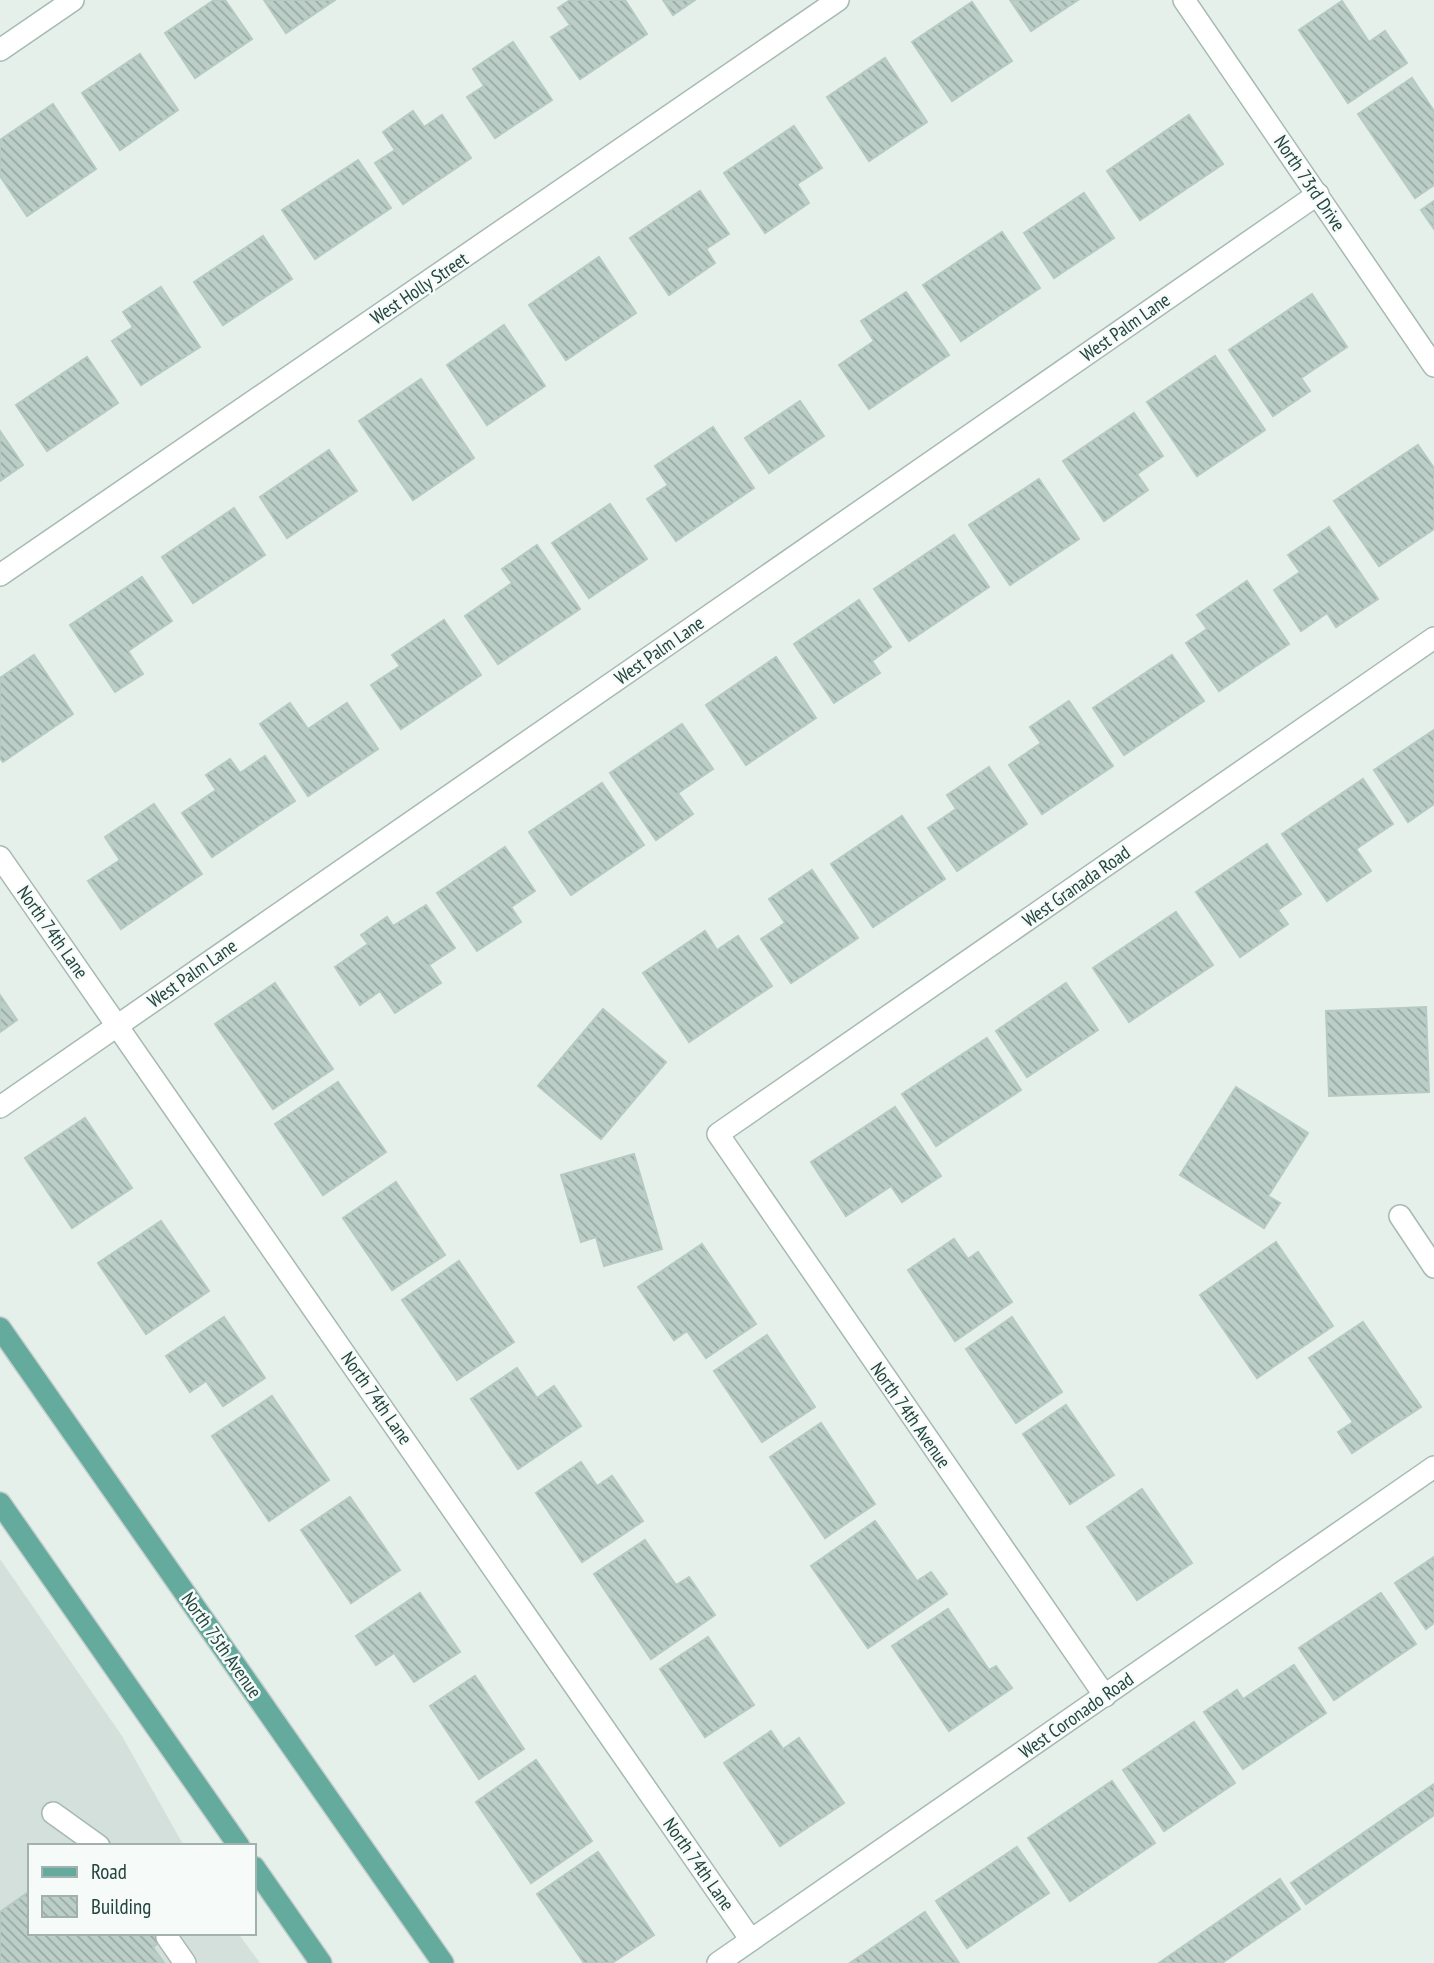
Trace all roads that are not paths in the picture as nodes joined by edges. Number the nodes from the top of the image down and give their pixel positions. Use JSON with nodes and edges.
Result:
{"nodes":[{"id":1,"x":73,"y":0,"type":"edge"},
{"id":2,"x":838,"y":0,"type":"edge"},
{"id":3,"x":1184,"y":0,"type":"edge"},
{"id":4,"x":0,"y":50,"type":"edge"},
{"id":5,"x":1318,"y":194,"type":"junction"},
{"id":6,"x":1434,"y":366,"type":"edge"},
{"id":7,"x":0,"y":575,"type":"edge"},
{"id":8,"x":1434,"y":638,"type":"edge"},
{"id":9,"x":0,"y":857,"type":"edge"},
{"id":10,"x":118,"y":1024,"type":"junction"},
{"id":11,"x":0,"y":1107,"type":"edge"},
{"id":12,"x":718,"y":1133,"type":"joint"},
{"id":13,"x":1400,"y":1216,"type":"dead end"},
{"id":14,"x":1434,"y":1267,"type":"edge"},
{"id":15,"x":0,"y":1328,"type":"edge"},
{"id":16,"x":1434,"y":1467,"type":"edge"},
{"id":17,"x":0,"y":1503,"type":"edge"},
{"id":18,"x":1105,"y":1696,"type":"junction"},
{"id":19,"x":53,"y":1813,"type":"dead end"},
{"id":20,"x":96,"y":1844,"type":"edge"},
{"id":21,"x":238,"y":1844,"type":"edge"},
{"id":22,"x":256,"y":1870,"type":"edge"},
{"id":23,"x":167,"y":1937,"type":"dead end"},
{"id":24,"x":751,"y":1940,"type":"junction"},
{"id":25,"x":185,"y":1963,"type":"edge"},
{"id":26,"x":321,"y":1963,"type":"edge"},
{"id":27,"x":443,"y":1963,"type":"edge"},
{"id":28,"x":718,"y":1963,"type":"edge"}],
"edges":[{"from":1,"to":4,"type":"street"},
{"from":2,"to":7,"type":"street","name":"West Holly Street"},
{"from":3,"to":5,"type":"street","name":"North 73rd Drive"},
{"from":5,"to":6,"type":"street","name":"North 73rd Drive"},
{"from":5,"to":10,"type":"street","name":"West Palm Lane"},
{"from":8,"to":12,"type":"street","name":"West Granada Road"},
{"from":9,"to":10,"type":"street","name":"North 74th Lane"},
{"from":10,"to":11,"type":"street","name":"West Palm Lane"},
{"from":10,"to":24,"type":"street","name":"North 74th Lane"},
{"from":12,"to":18,"type":"street","name":"North 74th Avenue"},
{"from":13,"to":14,"type":"street"},
{"from":15,"to":27,"type":"main road","name":"North 75th Avenue"},
{"from":16,"to":18,"type":"street","name":"West Coronado Road"},
{"from":17,"to":21,"type":"main road"},
{"from":18,"to":24,"type":"street","name":"West Coronado Road"},
{"from":19,"to":20,"type":"street"},
{"from":22,"to":26,"type":"main road"},
{"from":23,"to":25,"type":"street"},
{"from":24,"to":28,"type":"street","name":"West Coronado Road"}]}
